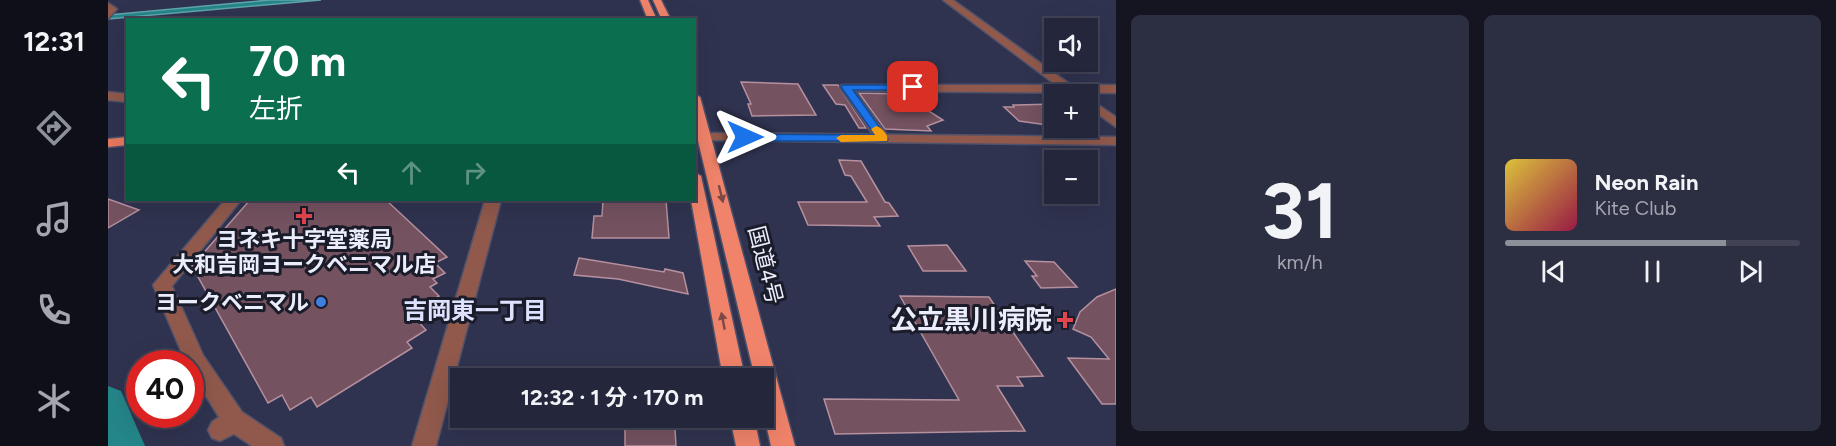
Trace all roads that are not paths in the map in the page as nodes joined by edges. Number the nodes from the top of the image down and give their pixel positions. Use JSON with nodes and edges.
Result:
{"nodes":[{"id":1,"x":644,"y":0,"type":"edge"},
{"id":2,"x":657,"y":0,"type":"edge"},
{"id":3,"x":947,"y":0,"type":"edge"},
{"id":4,"x":652,"y":18,"type":"edge"},
{"id":5,"x":666,"y":18,"type":"edge"},
{"id":6,"x":1063,"y":84,"type":"edge"},
{"id":7,"x":1116,"y":88,"type":"edge"},
{"id":8,"x":1098,"y":89,"type":"edge"},
{"id":9,"x":1044,"y":90,"type":"edge"},
{"id":10,"x":108,"y":96,"type":"edge"},
{"id":11,"x":126,"y":98,"type":"edge"},
{"id":12,"x":696,"y":110,"type":"edge"},
{"id":13,"x":1098,"y":110,"type":"edge"},
{"id":14,"x":1116,"y":123,"type":"edge"},
{"id":15,"x":883,"y":139,"type":"junction"},
{"id":16,"x":126,"y":141,"type":"edge"},
{"id":17,"x":1116,"y":141,"type":"edge"},
{"id":18,"x":108,"y":143,"type":"edge"},
{"id":19,"x":701,"y":143,"type":"edge"},
{"id":20,"x":126,"y":150,"type":"edge"},
{"id":21,"x":108,"y":151,"type":"edge"},
{"id":22,"x":1116,"y":151,"type":"edge"},
{"id":23,"x":696,"y":186,"type":"edge"},
{"id":24,"x":232,"y":201,"type":"edge"},
{"id":25,"x":493,"y":201,"type":"edge"},
{"id":26,"x":732,"y":368,"type":"edge"},
{"id":27,"x":744,"y":428,"type":"edge"},
{"id":28,"x":272,"y":446,"type":"edge"},
{"id":29,"x":424,"y":446,"type":"edge"},
{"id":30,"x":748,"y":446,"type":"edge"},
{"id":31,"x":783,"y":446,"type":"edge"}],
"edges":[{"from":1,"to":4,"type":"highway"},
{"from":2,"to":5,"type":"highway"},
{"from":3,"to":6,"type":"street"},
{"from":7,"to":8,"type":"street"},
{"from":9,"to":15,"type":"street"},
{"from":10,"to":11,"type":"street"},
{"from":12,"to":19,"type":"highway","name":"国道4号"},
{"from":13,"to":14,"type":"street"},
{"from":15,"to":17,"type":"street"},
{"from":15,"to":19,"type":"street"},
{"from":16,"to":18,"type":"main road"},
{"from":19,"to":22,"type":"street"},
{"from":19,"to":31,"type":"highway","name":"国道4号","one_way":true},
{"from":20,"to":21,"type":"main road"},
{"from":26,"to":23,"type":"highway","one_way":true},
{"from":24,"to":28,"type":"street"},
{"from":25,"to":29,"type":"street"},
{"from":27,"to":30,"type":"highway"}]}
